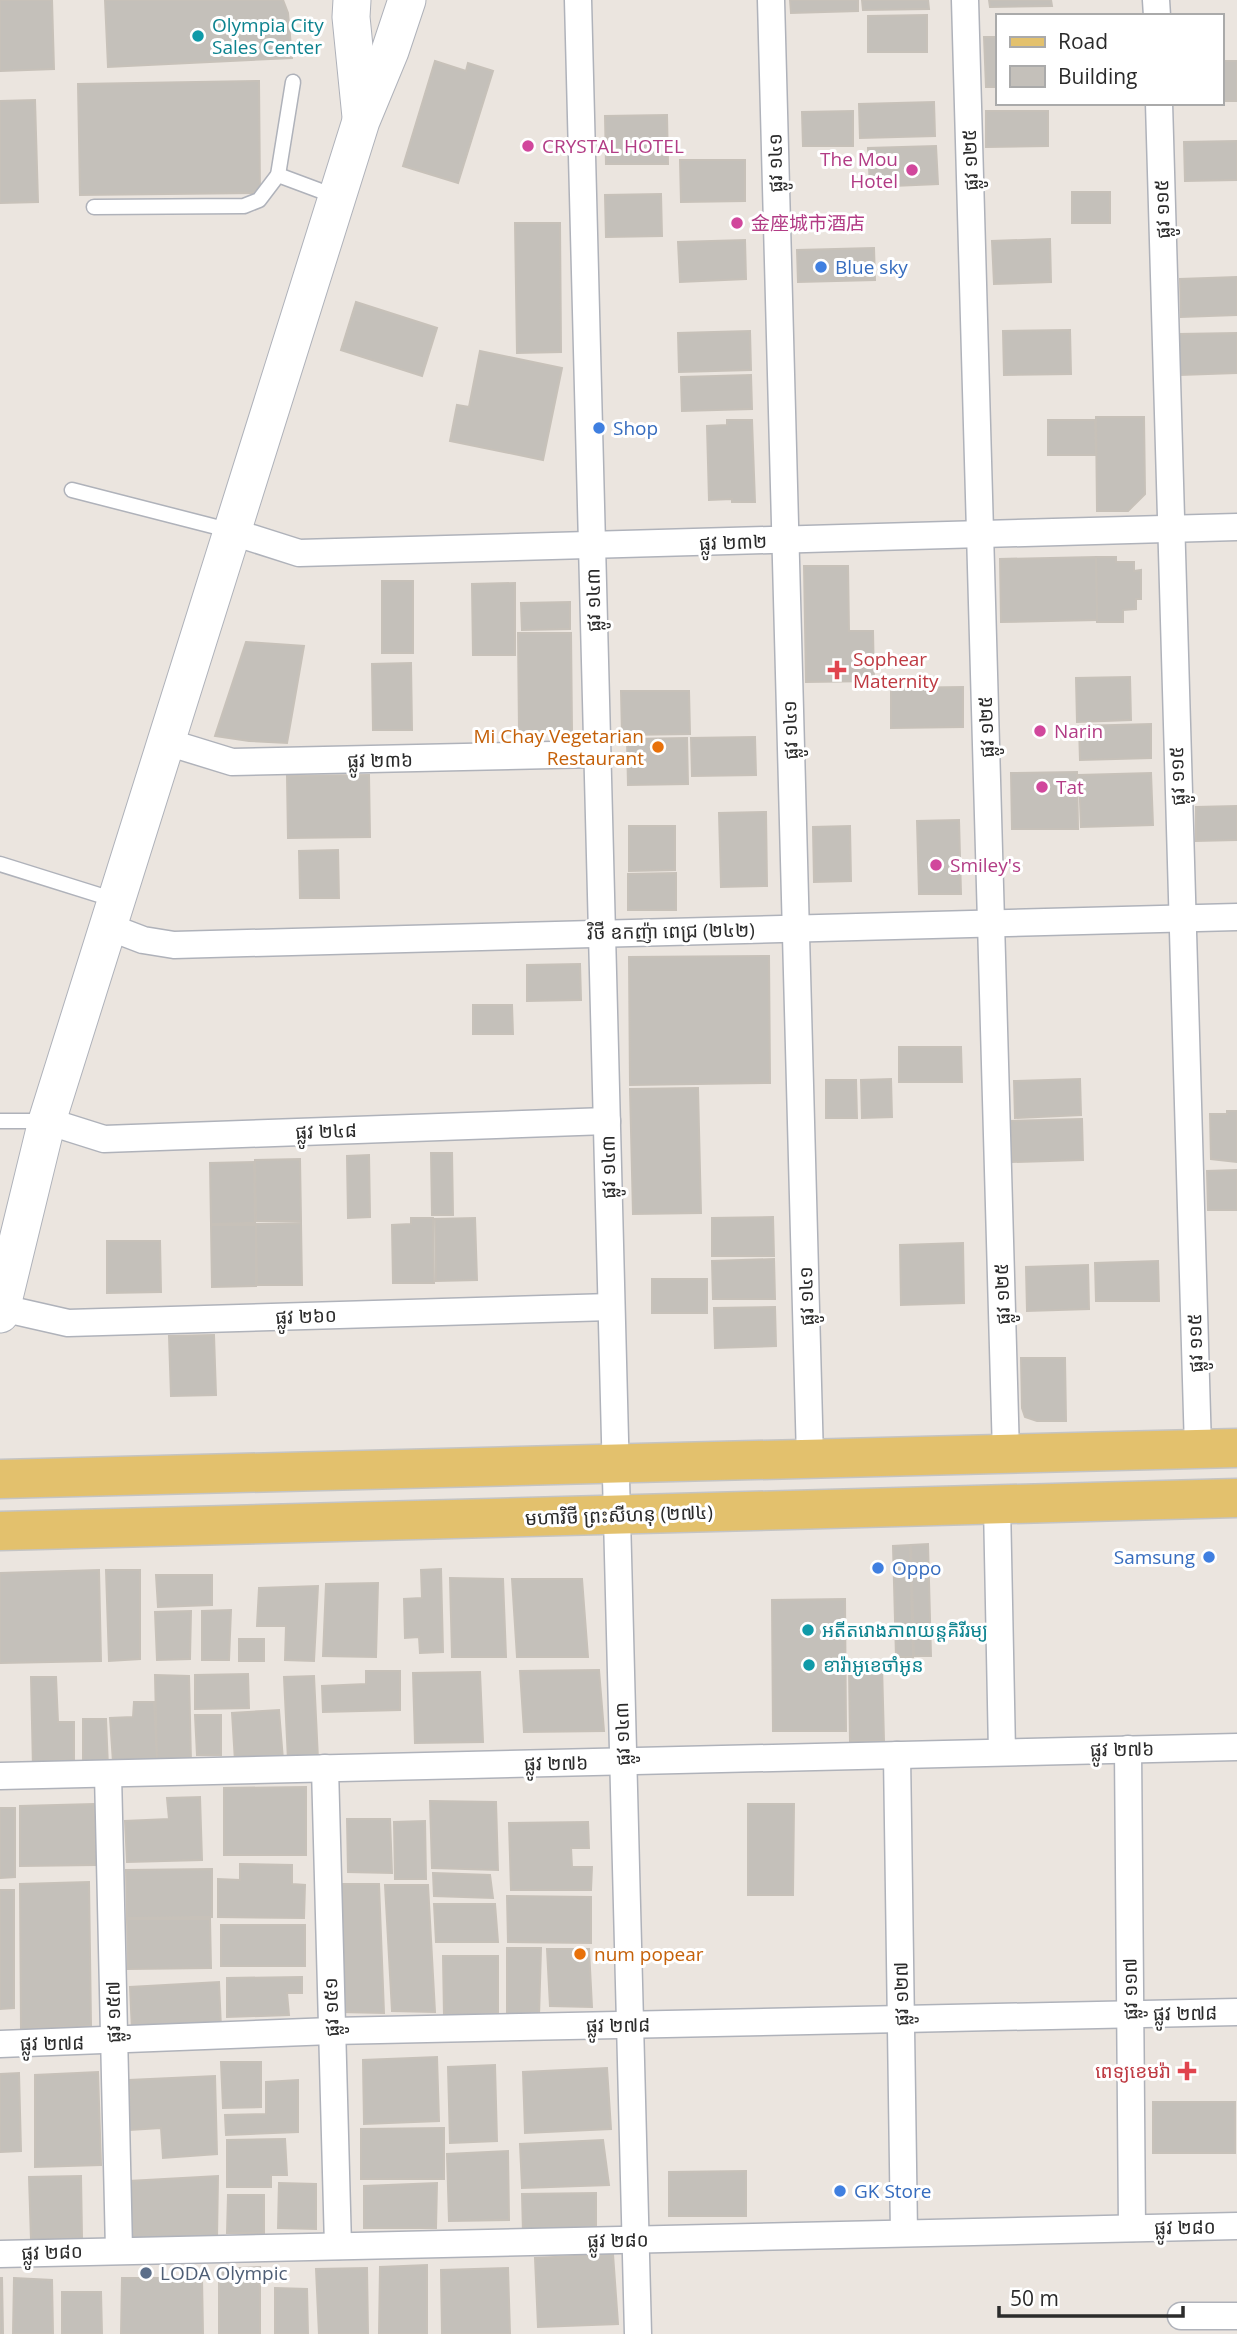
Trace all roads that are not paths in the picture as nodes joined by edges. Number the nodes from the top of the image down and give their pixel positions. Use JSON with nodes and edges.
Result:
{"nodes":[{"id":1,"x":407,"y":0,"type":"edge"},
{"id":2,"x":578,"y":0,"type":"edge"},
{"id":3,"x":771,"y":0,"type":"edge"},
{"id":4,"x":965,"y":0,"type":"edge"},
{"id":5,"x":350,"y":6,"type":"edge"},
{"id":6,"x":293,"y":82,"type":"dead end"},
{"id":7,"x":1159,"y":105,"type":"edge"},
{"id":8,"x":362,"y":121,"type":"junction"},
{"id":9,"x":278,"y":175,"type":"junction"},
{"id":10,"x":338,"y":197,"type":"junction"},
{"id":11,"x":94,"y":207,"type":"dead end"},
{"id":12,"x":72,"y":490,"type":"dead end"},
{"id":13,"x":1237,"y":527,"type":"edge"},
{"id":14,"x":1171,"y":529,"type":"junction"},
{"id":15,"x":233,"y":532,"type":"junction"},
{"id":16,"x":981,"y":535,"type":"junction"},
{"id":17,"x":784,"y":541,"type":"junction"},
{"id":18,"x":592,"y":547,"type":"junction"},
{"id":19,"x":167,"y":743,"type":"junction"},
{"id":20,"x":597,"y":754,"type":"junction"},
{"id":21,"x":0,"y":864,"type":"edge"},
{"id":22,"x":113,"y":914,"type":"junction"},
{"id":23,"x":1237,"y":917,"type":"edge"},
{"id":24,"x":1181,"y":918,"type":"junction"},
{"id":25,"x":992,"y":923,"type":"junction"},
{"id":26,"x":795,"y":928,"type":"junction"},
{"id":27,"x":602,"y":933,"type":"junction"},
{"id":28,"x":0,"y":1121,"type":"edge"},
{"id":29,"x":47,"y":1121,"type":"junction"},
{"id":30,"x":607,"y":1121,"type":"junction"},
{"id":31,"x":611,"y":1307,"type":"junction"},
{"id":32,"x":1,"y":1311,"type":"edge"},
{"id":33,"x":1237,"y":1448,"type":"edge"},
{"id":34,"x":1198,"y":1449,"type":"junction"},
{"id":35,"x":1006,"y":1454,"type":"junction"},
{"id":36,"x":810,"y":1459,"type":"junction"},
{"id":37,"x":615,"y":1465,"type":"junction"},
{"id":38,"x":0,"y":1479,"type":"edge"},
{"id":39,"x":1237,"y":1498,"type":"edge"},
{"id":40,"x":997,"y":1505,"type":"junction"},
{"id":41,"x":617,"y":1515,"type":"junction"},
{"id":42,"x":0,"y":1531,"type":"edge"},
{"id":43,"x":1237,"y":1746,"type":"edge"},
{"id":44,"x":1128,"y":1749,"type":"junction"},
{"id":45,"x":1002,"y":1752,"type":"junction"},
{"id":46,"x":897,"y":1755,"type":"junction"},
{"id":47,"x":623,"y":1761,"type":"junction"},
{"id":48,"x":325,"y":1768,"type":"junction"},
{"id":49,"x":108,"y":1774,"type":"junction"},
{"id":50,"x":0,"y":1776,"type":"edge"},
{"id":51,"x":1237,"y":2012,"type":"edge"},
{"id":52,"x":1130,"y":2014,"type":"junction"},
{"id":53,"x":901,"y":2019,"type":"junction"},
{"id":54,"x":630,"y":2025,"type":"junction"},
{"id":55,"x":332,"y":2031,"type":"junction"},
{"id":56,"x":114,"y":2041,"type":"junction"},
{"id":57,"x":0,"y":2044,"type":"edge"},
{"id":58,"x":1237,"y":2226,"type":"edge"},
{"id":59,"x":1132,"y":2228,"type":"junction"},
{"id":60,"x":904,"y":2233,"type":"junction"},
{"id":61,"x":636,"y":2239,"type":"junction"},
{"id":62,"x":338,"y":2246,"type":"junction"},
{"id":63,"x":119,"y":2250,"type":"junction"},
{"id":64,"x":0,"y":2254,"type":"edge"},
{"id":65,"x":1181,"y":2316,"type":"dead end"},
{"id":66,"x":1237,"y":2316,"type":"edge"},
{"id":67,"x":638,"y":2334,"type":"edge"}],
"edges":[{"from":1,"to":8,"type":"street"},
{"from":2,"to":18,"type":"street","name":"ផ្លូវ ១៤៣"},
{"from":3,"to":17,"type":"street","name":"ផ្លូវ ១៤១"},
{"from":4,"to":16,"type":"street","name":"ផ្លូវ ១២៥"},
{"from":5,"to":8,"type":"street"},
{"from":6,"to":9,"type":"lane"},
{"from":7,"to":14,"type":"street","name":"ផ្លូវ ១១៥"},
{"from":8,"to":10,"type":"street"},
{"from":9,"to":10,"type":"lane"},
{"from":9,"to":11,"type":"lane"},
{"from":10,"to":15,"type":"street"},
{"from":12,"to":15,"type":"lane"},
{"from":13,"to":14,"type":"street","name":"ផ្លូវ ២៣២"},
{"from":14,"to":16,"type":"street","name":"ផ្លូវ ២៣២"},
{"from":14,"to":24,"type":"street","name":"ផ្លូវ ១១៥"},
{"from":15,"to":18,"type":"street","name":"ផ្លូវ ២៣២"},
{"from":15,"to":19,"type":"street"},
{"from":16,"to":17,"type":"street","name":"ផ្លូវ ២៣២"},
{"from":16,"to":25,"type":"street","name":"ផ្លូវ ១២៥"},
{"from":17,"to":18,"type":"street","name":"ផ្លូវ ២៣២"},
{"from":17,"to":26,"type":"street","name":"ផ្លូវ ១៤១"},
{"from":18,"to":20,"type":"street","name":"ផ្លូវ ១៤៣"},
{"from":19,"to":20,"type":"street","name":"ផ្លូវ ២៣៦"},
{"from":19,"to":22,"type":"street"},
{"from":20,"to":27,"type":"street","name":"ផ្លូវ ១៤៣"},
{"from":21,"to":22,"type":"lane"},
{"from":22,"to":27,"type":"street","name":"វិថី ឧកញ៉ា ពេជ្រ (២៤២)"},
{"from":22,"to":29,"type":"street"},
{"from":23,"to":24,"type":"street","name":"វិថី ឧកញ៉ា ពេជ្រ (២៤២)"},
{"from":24,"to":25,"type":"street","name":"វិថី ឧកញ៉ា ពេជ្រ (២៤២)"},
{"from":24,"to":34,"type":"street","name":"ផ្លូវ ១១៥"},
{"from":25,"to":26,"type":"street","name":"វិថី ឧកញ៉ា ពេជ្រ (២៤២)"},
{"from":25,"to":35,"type":"street","name":"ផ្លូវ ១២៥"},
{"from":26,"to":27,"type":"street","name":"វិថី ឧកញ៉ា ពេជ្រ (២៤២)"},
{"from":26,"to":36,"type":"street","name":"ផ្លូវ ១៤១"},
{"from":27,"to":30,"type":"street","name":"ផ្លូវ ១៤៣"},
{"from":28,"to":29,"type":"lane"},
{"from":29,"to":30,"type":"street","name":"ផ្លូវ ២៤៨"},
{"from":29,"to":32,"type":"street"},
{"from":30,"to":31,"type":"street","name":"ផ្លូវ ១៤៣"},
{"from":31,"to":32,"type":"street","name":"ផ្លូវ ២៦០"},
{"from":31,"to":37,"type":"street","name":"ផ្លូវ ១៤៣"},
{"from":33,"to":34,"type":"main road"},
{"from":34,"to":35,"type":"main road"},
{"from":35,"to":36,"type":"main road"},
{"from":36,"to":37,"type":"main road"},
{"from":37,"to":38,"type":"main road"},
{"from":37,"to":41,"type":"street","name":"ផ្លូវ ១៤៣"},
{"from":39,"to":40,"type":"main road","name":"មហាវិថី ព្រះសីហនុ (២៧៤)"},
{"from":40,"to":41,"type":"main road","name":"មហាវិថី ព្រះសីហនុ (២៧៤)"},
{"from":40,"to":45,"type":"street"},
{"from":41,"to":42,"type":"main road","name":"មហាវិថី ព្រះសីហនុ (២៧៤)"},
{"from":41,"to":47,"type":"street","name":"ផ្លូវ ១៤៣"},
{"from":43,"to":44,"type":"street","name":"ផ្លូវ ២៧៦"},
{"from":44,"to":45,"type":"street","name":"ផ្លូវ ២៧៦"},
{"from":44,"to":52,"type":"street","name":"ផ្លូវ ១១៧"},
{"from":45,"to":46,"type":"street","name":"ផ្លូវ ២៧៦"},
{"from":46,"to":47,"type":"street","name":"ផ្លូវ ២៧៦"},
{"from":46,"to":53,"type":"street","name":"ផ្លូវ ១២៧"},
{"from":47,"to":48,"type":"street","name":"ផ្លូវ ២៧៦"},
{"from":47,"to":54,"type":"street","name":"ផ្លូវ ១៤៣"},
{"from":48,"to":49,"type":"street","name":"ផ្លូវ ២៧៦"},
{"from":48,"to":55,"type":"street","name":"ផ្លូវ ១៥១"},
{"from":49,"to":50,"type":"street","name":"ផ្លូវ ២៧៦"},
{"from":49,"to":56,"type":"street","name":"ផ្លូវ ១៥៧"},
{"from":51,"to":52,"type":"street","name":"ផ្លូវ ២៧៨"},
{"from":52,"to":53,"type":"street","name":"ផ្លូវ ២៧៨"},
{"from":52,"to":59,"type":"street","name":"ផ្លូវ ១១៧"},
{"from":53,"to":54,"type":"street","name":"ផ្លូវ ២៧៨"},
{"from":53,"to":60,"type":"street","name":"ផ្លូវ ១២៧"},
{"from":54,"to":55,"type":"street","name":"ផ្លូវ ២៧៨"},
{"from":54,"to":61,"type":"street","name":"ផ្លូវ ១៤៣"},
{"from":55,"to":56,"type":"street","name":"ផ្លូវ ២៧៨"},
{"from":55,"to":62,"type":"street","name":"ផ្លូវ ១៥១"},
{"from":56,"to":57,"type":"street","name":"ផ្លូវ ២៧៨"},
{"from":56,"to":63,"type":"street","name":"ផ្លូវ ១៥៧"},
{"from":58,"to":59,"type":"street","name":"ផ្លូវ ២៨០"},
{"from":59,"to":60,"type":"street","name":"ផ្លូវ ២៨០"},
{"from":60,"to":61,"type":"street","name":"ផ្លូវ ២៨០"},
{"from":61,"to":62,"type":"street","name":"ផ្លូវ ២៨០"},
{"from":61,"to":67,"type":"street","name":"ផ្លូវ ១៤៣"},
{"from":62,"to":63,"type":"street","name":"ផ្លូវ ២៨០"},
{"from":63,"to":64,"type":"street","name":"ផ្លូវ ២៨០"},
{"from":65,"to":66,"type":"street"}]}
